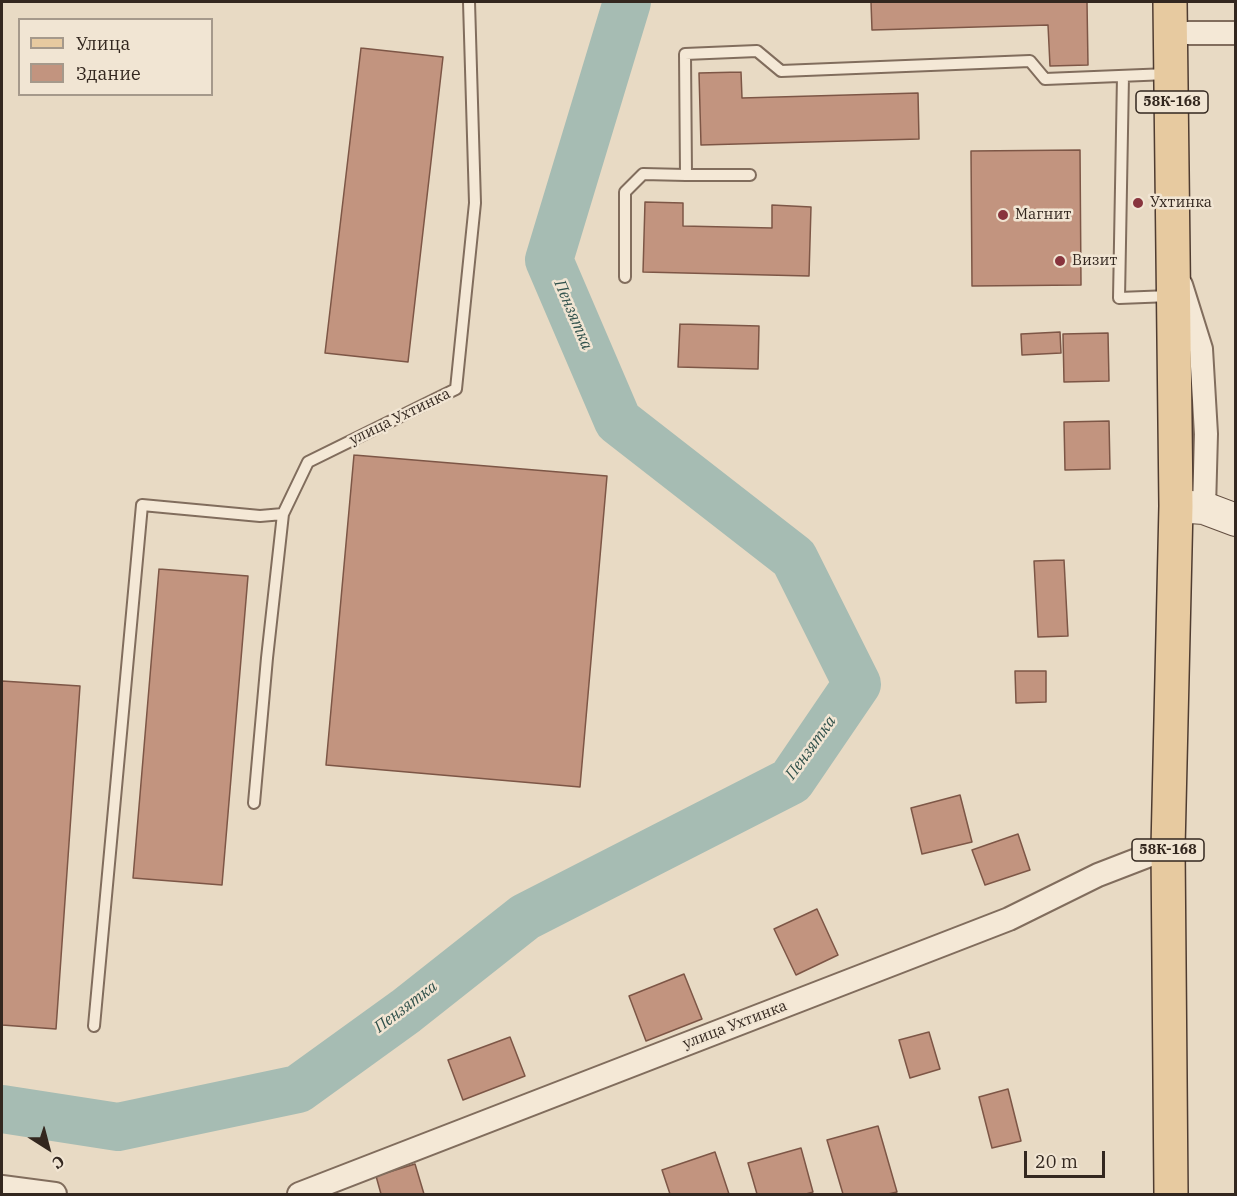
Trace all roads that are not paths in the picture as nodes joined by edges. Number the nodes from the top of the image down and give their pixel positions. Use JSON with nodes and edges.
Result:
{"nodes":[{"id":1,"x":469,"y":2,"type":"edge"},
{"id":2,"x":1170,"y":17,"type":"edge"},
{"id":3,"x":1236,"y":33,"type":"edge"},
{"id":4,"x":1172,"y":74,"type":"junction"},
{"id":5,"x":1123,"y":76,"type":"junction"},
{"id":6,"x":750,"y":174,"type":"dead end"},
{"id":7,"x":686,"y":175,"type":"junction"},
{"id":8,"x":1173,"y":260,"type":"junction"},
{"id":9,"x":625,"y":277,"type":"dead end"},
{"id":10,"x":1173,"y":296,"type":"junction"},
{"id":11,"x":1190,"y":507,"type":"junction"},
{"id":12,"x":283,"y":514,"type":"junction"},
{"id":13,"x":1236,"y":520,"type":"edge"},
{"id":14,"x":255,"y":803,"type":"dead end"},
{"id":15,"x":1168,"y":848,"type":"junction"},
{"id":16,"x":94,"y":1026,"type":"dead end"},
{"id":17,"x":2,"y":1187,"type":"edge"},
{"id":18,"x":55,"y":1194,"type":"edge"},
{"id":19,"x":299,"y":1194,"type":"edge"},
{"id":20,"x":1171,"y":1194,"type":"edge"}],
"edges":[{"from":1,"to":12,"type":"lane","name":"улица Ухтинка"},
{"from":2,"to":3,"type":"street"},
{"from":2,"to":4,"type":"main road","number":"58К-168"},
{"from":4,"to":5,"type":"lane"},
{"from":4,"to":8,"type":"main road","number":"58К-168"},
{"from":5,"to":7,"type":"lane"},
{"from":5,"to":10,"type":"lane"},
{"from":6,"to":7,"type":"lane"},
{"from":7,"to":9,"type":"lane"},
{"from":8,"to":10,"type":"main road","number":"58К-168"},
{"from":8,"to":11,"type":"street"},
{"from":10,"to":11,"type":"main road","number":"58К-168"},
{"from":11,"to":13,"type":"street"},
{"from":11,"to":15,"type":"main road","number":"58К-168"},
{"from":12,"to":14,"type":"lane","name":"улица Ухтинка"},
{"from":12,"to":16,"type":"lane"},
{"from":15,"to":19,"type":"street","name":"улица Ухтинка"},
{"from":15,"to":20,"type":"main road","number":"58К-168"},
{"from":17,"to":18,"type":"street"}]}
